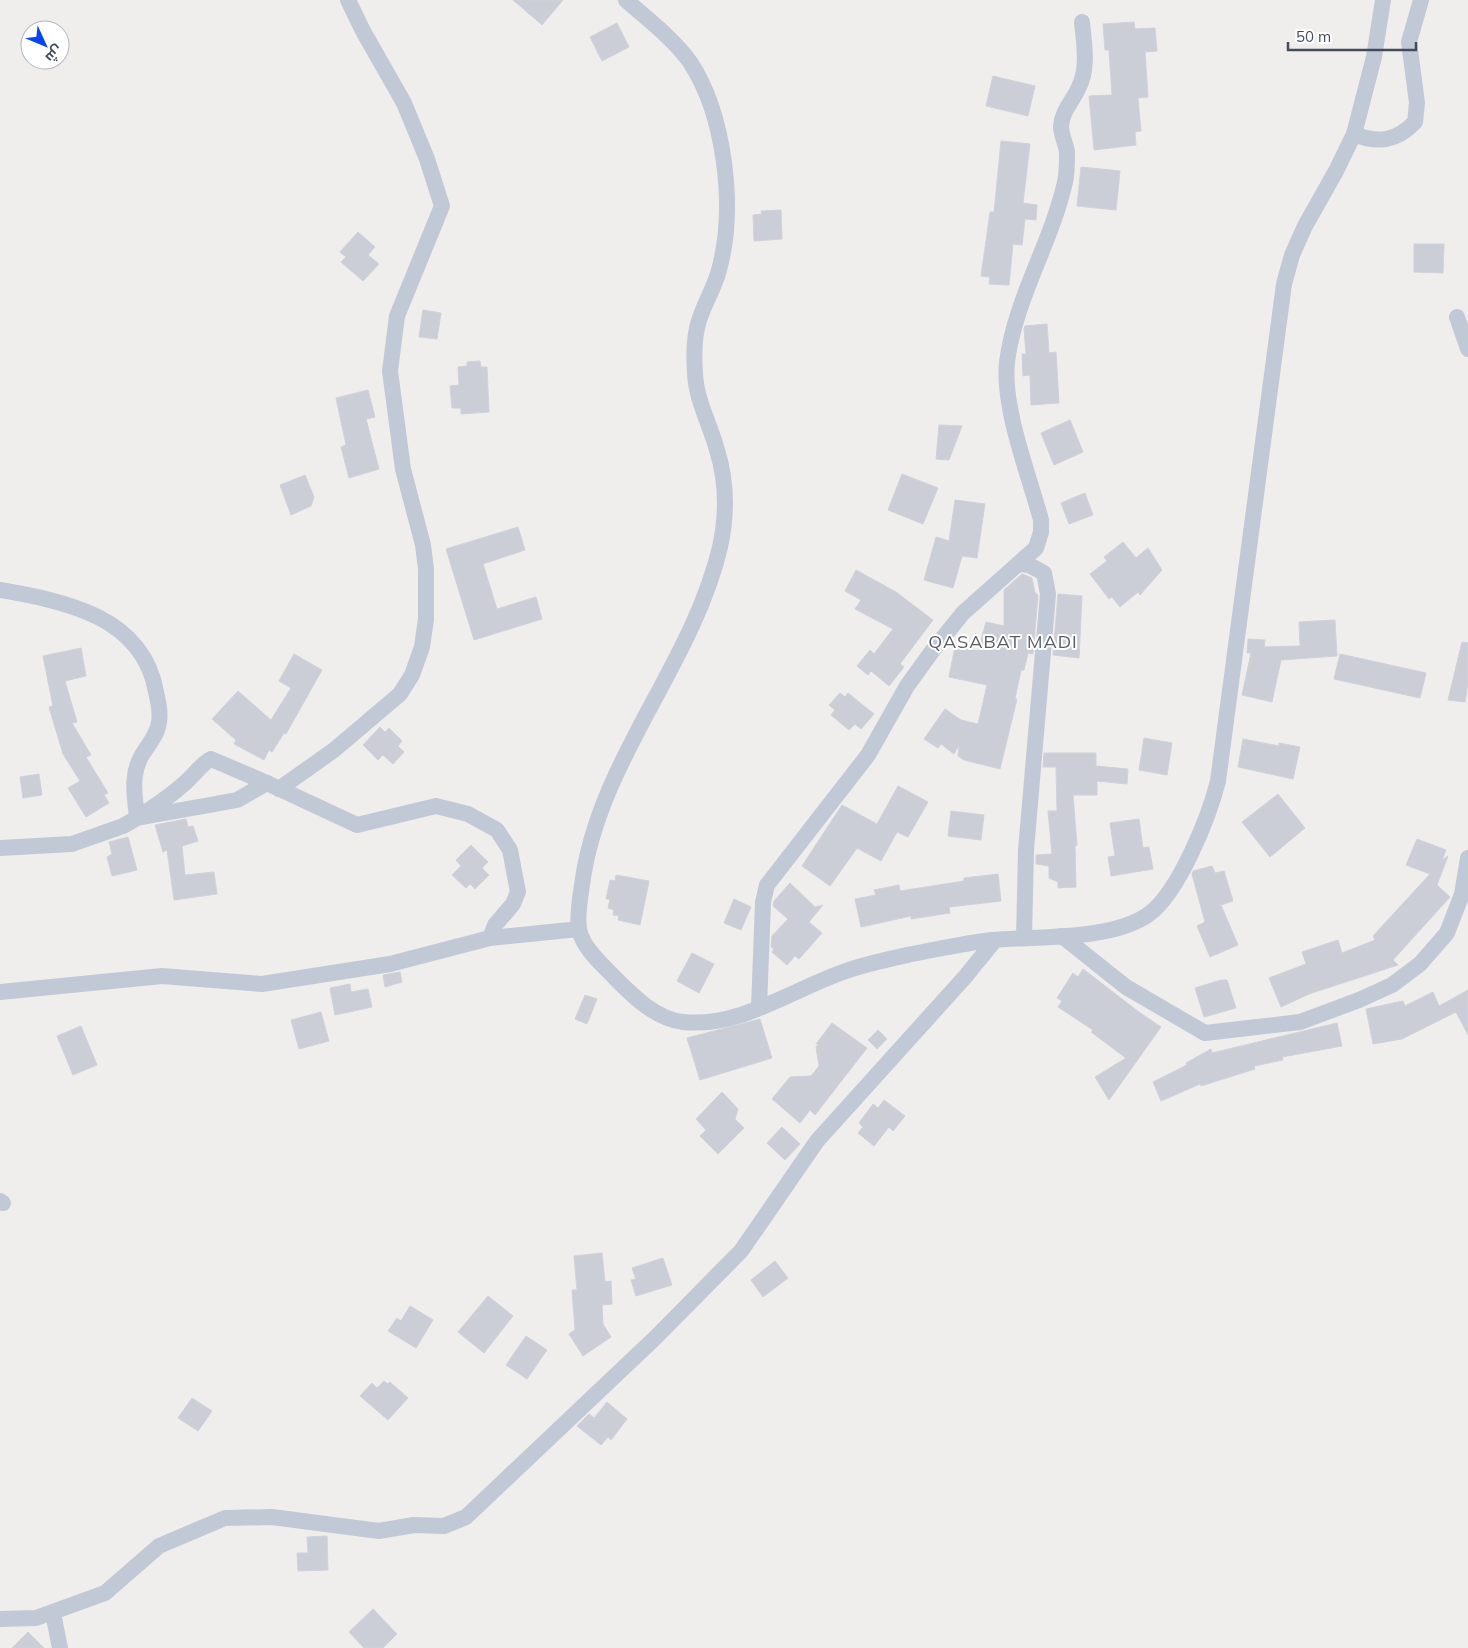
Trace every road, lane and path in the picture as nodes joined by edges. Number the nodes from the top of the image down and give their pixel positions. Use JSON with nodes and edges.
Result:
{"nodes":[{"id":1,"x":348,"y":0,"type":"edge"},
{"id":2,"x":626,"y":0,"type":"edge"},
{"id":3,"x":1383,"y":0,"type":"edge"},
{"id":4,"x":1420,"y":0,"type":"edge"},
{"id":5,"x":1082,"y":22,"type":"dead end"},
{"id":6,"x":1354,"y":134,"type":"junction"},
{"id":7,"x":1456,"y":317,"type":"dead end"},
{"id":8,"x":1468,"y":348,"type":"edge"},
{"id":9,"x":1019,"y":564,"type":"junction"},
{"id":10,"x":0,"y":590,"type":"edge"},
{"id":11,"x":273,"y":786,"type":"junction"},
{"id":12,"x":137,"y":818,"type":"junction"},
{"id":13,"x":0,"y":848,"type":"edge"},
{"id":14,"x":1468,"y":858,"type":"edge"},
{"id":15,"x":579,"y":929,"type":"junction"},
{"id":16,"x":1062,"y":936,"type":"junction"},
{"id":17,"x":490,"y":938,"type":"junction"},
{"id":18,"x":1024,"y":938,"type":"junction"},
{"id":19,"x":995,"y":940,"type":"junction"},
{"id":20,"x":0,"y":992,"type":"edge"},
{"id":21,"x":759,"y":1006,"type":"junction"},
{"id":22,"x":53,"y":1613,"type":"junction"},
{"id":23,"x":0,"y":1619,"type":"edge"},
{"id":24,"x":60,"y":1648,"type":"edge"}],
"edges":[{"from":1,"to":11,"type":"street"},
{"from":2,"to":15,"type":"street"},
{"from":3,"to":6,"type":"street"},
{"from":4,"to":6,"type":"street"},
{"from":5,"to":9,"type":"street"},
{"from":6,"to":16,"type":"street"},
{"from":7,"to":8,"type":"street"},
{"from":9,"to":18,"type":"street"},
{"from":9,"to":21,"type":"street"},
{"from":10,"to":12,"type":"street"},
{"from":11,"to":12,"type":"street"},
{"from":11,"to":12,"type":"street"},
{"from":11,"to":17,"type":"street"},
{"from":12,"to":13,"type":"street"},
{"from":14,"to":16,"type":"street"},
{"from":15,"to":17,"type":"street"},
{"from":15,"to":21,"type":"street"},
{"from":16,"to":18,"type":"street"},
{"from":17,"to":20,"type":"street"},
{"from":18,"to":19,"type":"street"},
{"from":19,"to":21,"type":"street"},
{"from":19,"to":22,"type":"street"},
{"from":22,"to":23,"type":"street"},
{"from":22,"to":24,"type":"street"}]}
